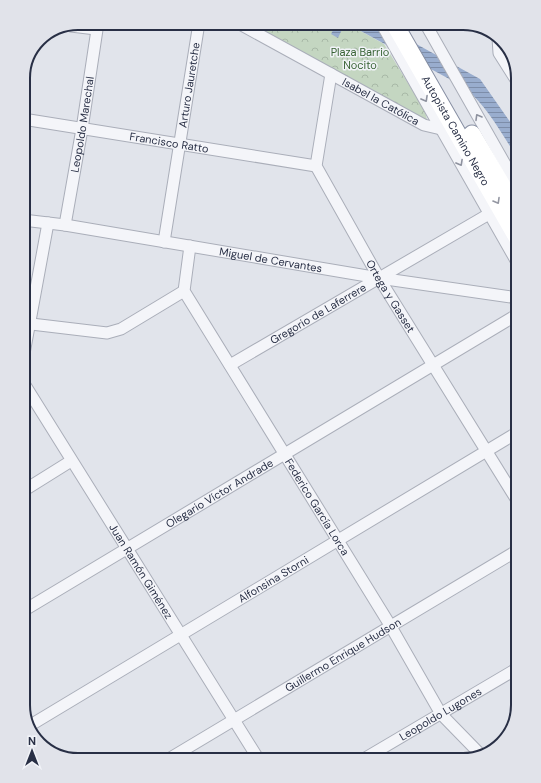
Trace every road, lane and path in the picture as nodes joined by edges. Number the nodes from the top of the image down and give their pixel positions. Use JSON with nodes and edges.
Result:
{"nodes":[{"id":1,"x":96,"y":30,"type":"edge"},
{"id":2,"x":197,"y":30,"type":"edge"},
{"id":3,"x":251,"y":30,"type":"edge"},
{"id":4,"x":385,"y":30,"type":"edge"},
{"id":5,"x":399,"y":30,"type":"edge"},
{"id":6,"x":410,"y":30,"type":"edge"},
{"id":7,"x":428,"y":30,"type":"edge"},
{"id":8,"x":499,"y":47,"type":"edge"},
{"id":9,"x":510,"y":70,"type":"edge"},
{"id":10,"x":331,"y":74,"type":"junction"},
{"id":11,"x":436,"y":84,"type":"junction"},
{"id":12,"x":30,"y":120,"type":"edge"},
{"id":13,"x":82,"y":129,"type":"junction"},
{"id":14,"x":441,"y":129,"type":"junction"},
{"id":15,"x":180,"y":144,"type":"junction"},
{"id":16,"x":316,"y":166,"type":"junction"},
{"id":17,"x":511,"y":175,"type":"edge"},
{"id":18,"x":511,"y":202,"type":"edge"},
{"id":19,"x":489,"y":214,"type":"junction"},
{"id":20,"x":30,"y":221,"type":"edge"},
{"id":21,"x":48,"y":223,"type":"junction"},
{"id":22,"x":65,"y":225,"type":"junction"},
{"id":23,"x":511,"y":225,"type":"edge"},
{"id":24,"x":164,"y":242,"type":"junction"},
{"id":25,"x":190,"y":246,"type":"junction"},
{"id":26,"x":511,"y":252,"type":"edge"},
{"id":27,"x":379,"y":278,"type":"junction"},
{"id":28,"x":184,"y":290,"type":"junction"},
{"id":29,"x":511,"y":297,"type":"edge"},
{"id":30,"x":30,"y":306,"type":"edge"},
{"id":31,"x":511,"y":318,"type":"edge"},
{"id":32,"x":30,"y":325,"type":"edge"},
{"id":33,"x":434,"y":364,"type":"junction"},
{"id":34,"x":230,"y":365,"type":"junction"},
{"id":35,"x":30,"y":394,"type":"edge"},
{"id":36,"x":511,"y":436,"type":"edge"},
{"id":37,"x":486,"y":450,"type":"junction"},
{"id":38,"x":284,"y":454,"type":"junction"},
{"id":39,"x":71,"y":461,"type":"junction"},
{"id":40,"x":30,"y":487,"type":"edge"},
{"id":41,"x":511,"y":491,"type":"edge"},
{"id":42,"x":338,"y":540,"type":"junction"},
{"id":43,"x":127,"y":549,"type":"junction"},
{"id":44,"x":511,"y":554,"type":"edge"},
{"id":45,"x":30,"y":607,"type":"edge"},
{"id":46,"x":390,"y":625,"type":"junction"},
{"id":47,"x":180,"y":633,"type":"junction"},
{"id":48,"x":511,"y":672,"type":"edge"},
{"id":49,"x":441,"y":714,"type":"junction"},
{"id":50,"x":235,"y":720,"type":"junction"},
{"id":51,"x":34,"y":723,"type":"edge"},
{"id":52,"x":477,"y":750,"type":"edge"},
{"id":53,"x":179,"y":753,"type":"edge"},
{"id":54,"x":255,"y":753,"type":"edge"},
{"id":55,"x":374,"y":753,"type":"edge"}],
"edges":[{"from":1,"to":13,"type":"street","name":"Leopoldo Marechal"},
{"from":2,"to":15,"type":"street","name":"Arturo Jauretche"},
{"from":3,"to":10,"type":"street","name":"Isabel la Católica"},
{"from":4,"to":14,"type":"street","one_way":true},
{"from":5,"to":11,"type":"highway","name":"Autopista Camino Negro"},
{"from":6,"to":11,"type":"highway","name":"Autopista Camino Negro"},
{"from":17,"to":7,"type":"street","one_way":true},
{"from":8,"to":9,"type":"street"},
{"from":10,"to":14,"type":"street","name":"Isabel la Católica"},
{"from":10,"to":16,"type":"street"},
{"from":11,"to":18,"type":"highway","name":"Autopista Camino Negro"},
{"from":11,"to":23,"type":"highway","name":"Autopista Camino Negro","one_way":true},
{"from":12,"to":13,"type":"street","name":"Francisco Ratto"},
{"from":13,"to":15,"type":"street","name":"Francisco Ratto"},
{"from":13,"to":22,"type":"street","name":"Leopoldo Marechal"},
{"from":14,"to":19,"type":"street","one_way":true},
{"from":15,"to":16,"type":"street","name":"Francisco Ratto"},
{"from":15,"to":24,"type":"street","name":"Arturo Jauretche"},
{"from":16,"to":27,"type":"street","name":"Ortega y Gasset"},
{"from":19,"to":26,"type":"street"},
{"from":19,"to":27,"type":"street","name":"Gregorio de Laferrere"},
{"from":20,"to":21,"type":"street","name":"Miguel de Cervantes"},
{"from":21,"to":22,"type":"street","name":"Miguel de Cervantes"},
{"from":21,"to":30,"type":"street"},
{"from":22,"to":24,"type":"street","name":"Miguel de Cervantes"},
{"from":24,"to":25,"type":"street","name":"Miguel de Cervantes"},
{"from":25,"to":27,"type":"street","name":"Miguel de Cervantes"},
{"from":25,"to":28,"type":"street"},
{"from":27,"to":29,"type":"street","name":"Miguel de Cervantes"},
{"from":27,"to":33,"type":"street","name":"Ortega y Gasset"},
{"from":27,"to":34,"type":"street","name":"Gregorio de Laferrere"},
{"from":28,"to":32,"type":"street"},
{"from":28,"to":34,"type":"street","name":"Federico García Lorca"},
{"from":31,"to":33,"type":"street","name":"Olegario Víctor Andrade"},
{"from":33,"to":37,"type":"street","name":"Ortega y Gasset"},
{"from":33,"to":38,"type":"street","name":"Olegario Víctor Andrade"},
{"from":34,"to":38,"type":"street","name":"Federico García Lorca"},
{"from":35,"to":39,"type":"street","name":"Juan Ramón Giménez"},
{"from":36,"to":37,"type":"street","name":"Alfonsina Storni"},
{"from":37,"to":41,"type":"street","name":"Ortega y Gasset"},
{"from":37,"to":42,"type":"street","name":"Alfonsina Storni"},
{"from":38,"to":42,"type":"street","name":"Federico García Lorca"},
{"from":38,"to":43,"type":"street","name":"Olegario Víctor Andrade"},
{"from":39,"to":40,"type":"street"},
{"from":39,"to":43,"type":"street","name":"Juan Ramón Giménez"},
{"from":42,"to":46,"type":"street","name":"Federico García Lorca"},
{"from":42,"to":47,"type":"street","name":"Alfonsina Storni"},
{"from":43,"to":45,"type":"street","name":"Olegario Víctor Andrade"},
{"from":43,"to":47,"type":"street","name":"Juan Ramón Giménez"},
{"from":44,"to":46,"type":"street","name":"Guillermo Enrique Hudson"},
{"from":46,"to":49,"type":"street","name":"Federico García Lorca"},
{"from":46,"to":50,"type":"street","name":"Guillermo Enrique Hudson"},
{"from":47,"to":50,"type":"street","name":"Juan Ramón Giménez"},
{"from":47,"to":51,"type":"street","name":"Alfonsina Storni"},
{"from":48,"to":49,"type":"street","name":"Leopoldo Lugones"},
{"from":49,"to":52,"type":"street","name":"Federico García Lorca"},
{"from":49,"to":55,"type":"street","name":"Leopoldo Lugones"},
{"from":50,"to":53,"type":"street","name":"Guillermo Enrique Hudson"},
{"from":50,"to":54,"type":"street","name":"Juan Ramón Giménez"}]}
